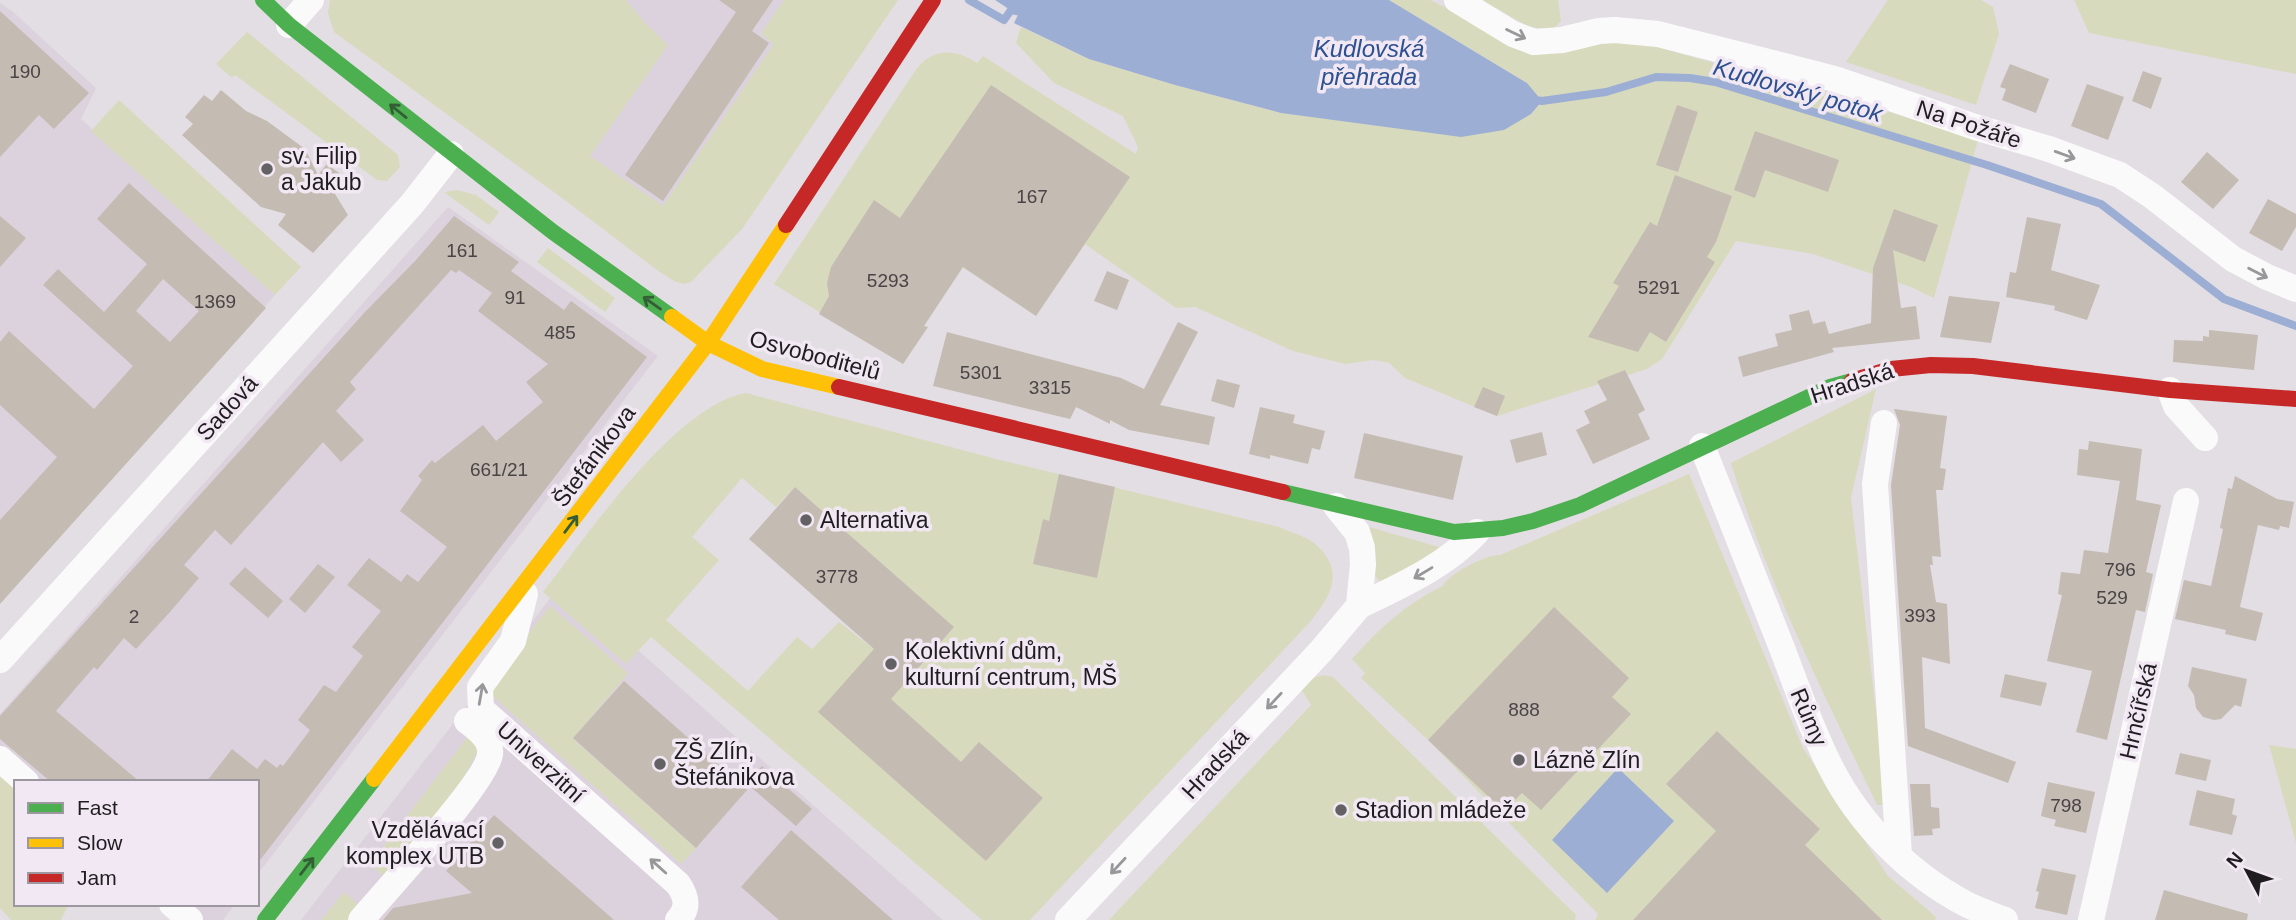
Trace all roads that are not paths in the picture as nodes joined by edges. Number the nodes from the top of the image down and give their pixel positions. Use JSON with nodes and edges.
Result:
{"nodes":[{"id":1,"x":262,"y":0,"type":"edge"},
{"id":2,"x":311,"y":0,"type":"edge"},
{"id":3,"x":933,"y":0,"type":"edge"},
{"id":4,"x":1457,"y":0,"type":"edge"},
{"id":5,"x":289,"y":25,"type":"junction"},
{"id":6,"x":451,"y":153,"type":"junction"},
{"id":7,"x":2296,"y":289,"type":"edge"},
{"id":8,"x":708,"y":343,"type":"junction"},
{"id":9,"x":2169,"y":390,"type":"junction"},
{"id":10,"x":2296,"y":399,"type":"edge"},
{"id":11,"x":1884,"y":423,"type":"dead end"},
{"id":12,"x":2205,"y":438,"type":"dead end"},
{"id":13,"x":1702,"y":446,"type":"junction"},
{"id":14,"x":2186,"y":501,"type":"dead end"},
{"id":15,"x":1336,"y":506,"type":"junction"},
{"id":16,"x":1477,"y":532,"type":"junction"},
{"id":17,"x":530,"y":578,"type":"junction"},
{"id":18,"x":1359,"y":606,"type":"junction"},
{"id":19,"x":0,"y":660,"type":"edge"},
{"id":20,"x":467,"y":721,"type":"dead end"},
{"id":21,"x":0,"y":760,"type":"edge"},
{"id":22,"x":24,"y":780,"type":"edge"},
{"id":23,"x":1899,"y":855,"type":"junction"},
{"id":24,"x":174,"y":906,"type":"edge"},
{"id":25,"x":190,"y":920,"type":"edge"},
{"id":26,"x":265,"y":920,"type":"edge"},
{"id":27,"x":361,"y":920,"type":"edge"},
{"id":28,"x":678,"y":920,"type":"edge"},
{"id":29,"x":1068,"y":920,"type":"edge"},
{"id":30,"x":2005,"y":920,"type":"edge"},
{"id":31,"x":2091,"y":920,"type":"edge"}],
"edges":[{"from":1,"to":5,"type":"street","name":"Osvoboditelů"},
{"from":2,"to":5,"type":"street"},
{"from":3,"to":8,"type":"street","name":"Štefánikova"},
{"from":4,"to":7,"type":"street","name":"Na Požáře","one_way":true},
{"from":6,"to":5,"type":"street","name":"Osvoboditelů","one_way":true},
{"from":8,"to":6,"type":"street","name":"Osvoboditelů","one_way":true},
{"from":6,"to":19,"type":"street","name":"Sadová"},
{"from":8,"to":15,"type":"street","name":"Osvoboditelů"},
{"from":17,"to":8,"type":"street","name":"Štefánikova","one_way":true},
{"from":9,"to":10,"type":"street","name":"Hradská"},
{"from":9,"to":12,"type":"street"},
{"from":9,"to":13,"type":"street","name":"Hradská"},
{"from":11,"to":23,"type":"street"},
{"from":13,"to":16,"type":"street","name":"Hradská"},
{"from":13,"to":23,"type":"street","name":"Růmy"},
{"from":14,"to":31,"type":"street","name":"Hrnčířská"},
{"from":15,"to":16,"type":"street","name":"Hradská"},
{"from":15,"to":18,"type":"street"},
{"from":16,"to":18,"type":"street","name":"Hradská","one_way":true},
{"from":26,"to":17,"type":"street","name":"Štefánikova","one_way":true},
{"from":28,"to":17,"type":"street","name":"Univerzitní","one_way":true},
{"from":18,"to":29,"type":"street","name":"Hradská","one_way":true},
{"from":20,"to":27,"type":"street"},
{"from":21,"to":22,"type":"street"},
{"from":23,"to":30,"type":"street","name":"Růmy"},
{"from":24,"to":25,"type":"street"}]}
